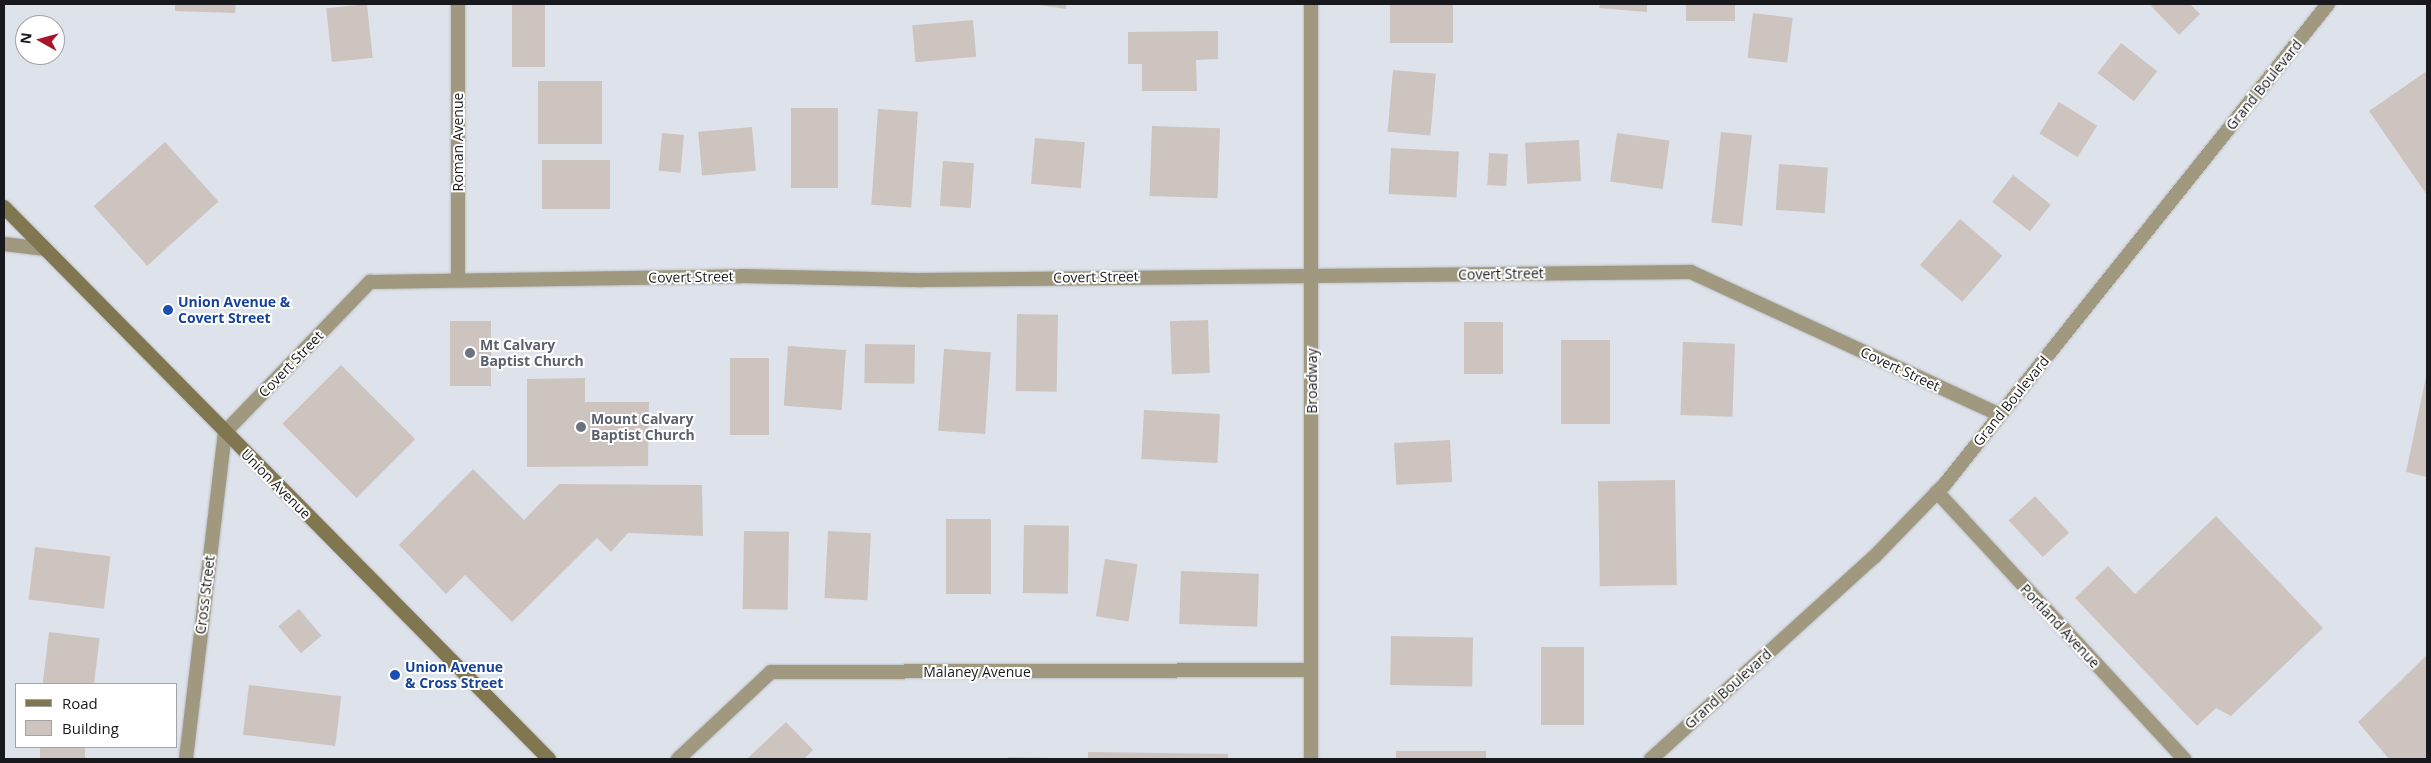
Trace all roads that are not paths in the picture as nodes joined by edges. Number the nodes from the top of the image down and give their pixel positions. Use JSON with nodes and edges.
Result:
{"nodes":[{"id":1,"x":458,"y":4,"type":"edge"},
{"id":2,"x":1311,"y":4,"type":"edge"},
{"id":3,"x":2328,"y":4,"type":"edge"},
{"id":4,"x":4,"y":208,"type":"edge"},
{"id":5,"x":4,"y":244,"type":"edge"},
{"id":6,"x":42,"y":249,"type":"junction"},
{"id":7,"x":1312,"y":276,"type":"junction"},
{"id":8,"x":458,"y":280,"type":"junction"},
{"id":9,"x":2000,"y":415,"type":"junction"},
{"id":10,"x":225,"y":432,"type":"junction"},
{"id":11,"x":1937,"y":492,"type":"junction"},
{"id":12,"x":1310,"y":670,"type":"junction"},
{"id":13,"x":186,"y":759,"type":"edge"},
{"id":14,"x":549,"y":759,"type":"edge"},
{"id":15,"x":678,"y":759,"type":"edge"},
{"id":16,"x":1311,"y":759,"type":"edge"},
{"id":17,"x":1651,"y":759,"type":"edge"},
{"id":18,"x":2184,"y":759,"type":"edge"}],
"edges":[{"from":1,"to":8,"type":"street","name":"Roman Avenue"},
{"from":2,"to":7,"type":"street","name":"Broadway"},
{"from":3,"to":9,"type":"street","name":"Grand Boulevard"},
{"from":4,"to":6,"type":"main road","name":"Union Avenue"},
{"from":5,"to":6,"type":"street"},
{"from":6,"to":10,"type":"main road","name":"Union Avenue"},
{"from":7,"to":8,"type":"street","name":"Covert Street"},
{"from":7,"to":9,"type":"street","name":"Covert Street"},
{"from":7,"to":12,"type":"street","name":"Broadway"},
{"from":8,"to":10,"type":"street","name":"Covert Street"},
{"from":9,"to":11,"type":"street","name":"Grand Boulevard"},
{"from":10,"to":13,"type":"street","name":"Cross Street"},
{"from":10,"to":14,"type":"main road","name":"Union Avenue"},
{"from":11,"to":17,"type":"street","name":"Grand Boulevard"},
{"from":11,"to":18,"type":"street","name":"Portland Avenue"},
{"from":12,"to":15,"type":"street","name":"Malaney Avenue"},
{"from":12,"to":16,"type":"street","name":"Broadway"}]}
